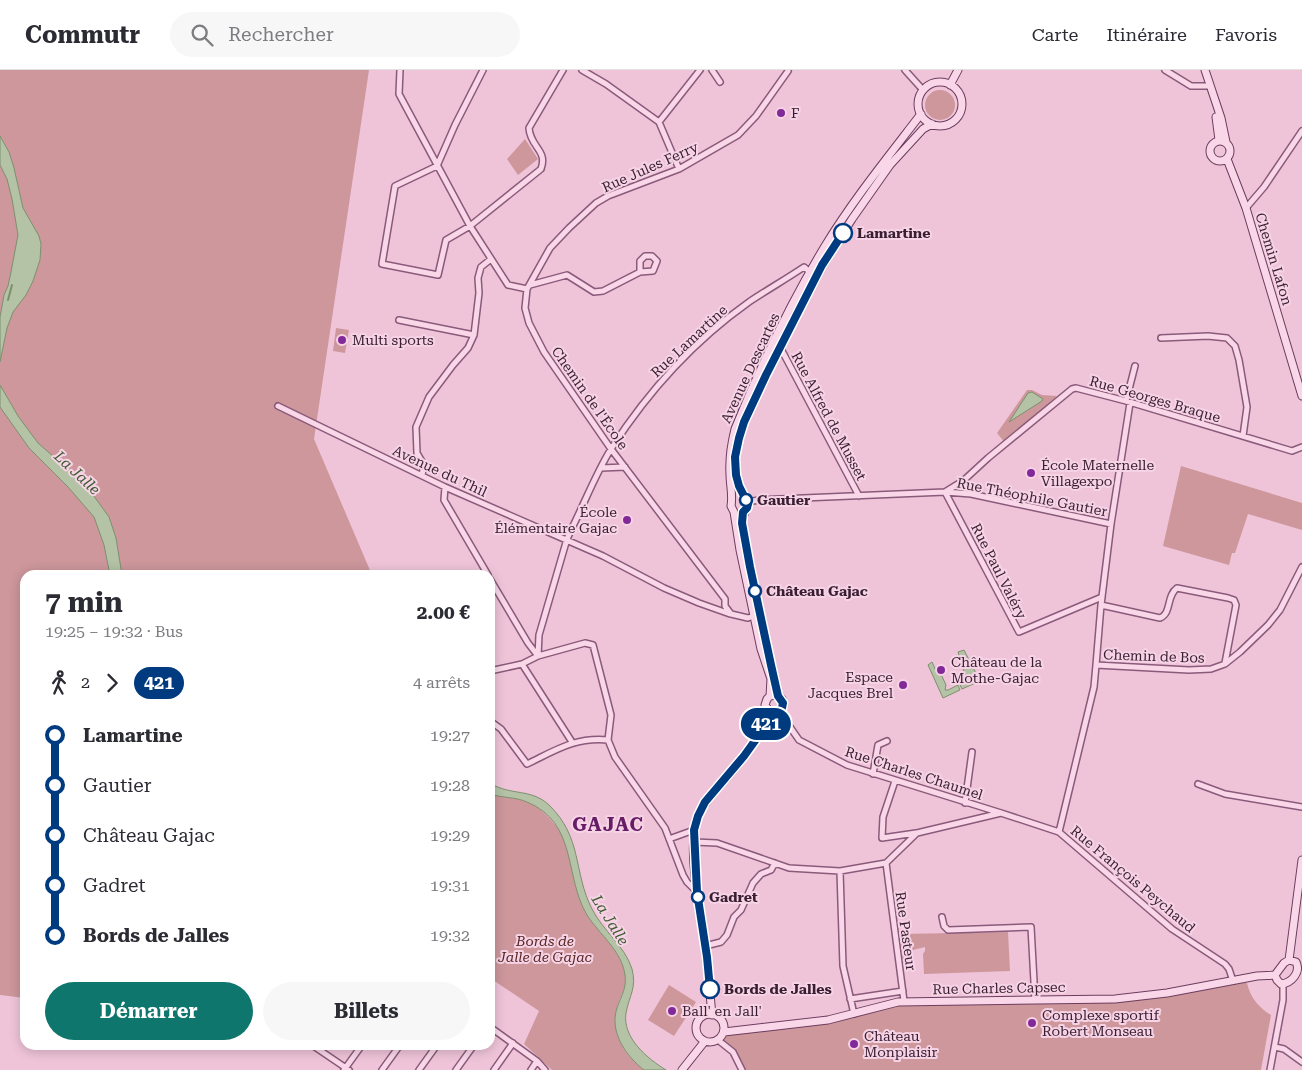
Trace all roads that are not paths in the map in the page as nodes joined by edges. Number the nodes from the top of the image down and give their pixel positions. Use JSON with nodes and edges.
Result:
{"nodes":[{"id":1,"x":400,"y":70,"type":"edge"},
{"id":2,"x":483,"y":70,"type":"edge"},
{"id":3,"x":563,"y":70,"type":"edge"},
{"id":4,"x":582,"y":70,"type":"edge"},
{"id":5,"x":700,"y":70,"type":"edge"},
{"id":6,"x":712,"y":70,"type":"edge"},
{"id":7,"x":789,"y":70,"type":"edge"},
{"id":8,"x":904,"y":70,"type":"edge"},
{"id":9,"x":958,"y":70,"type":"edge"},
{"id":10,"x":1165,"y":70,"type":"edge"},
{"id":11,"x":1205,"y":70,"type":"edge"},
{"id":12,"x":720,"y":82,"type":"dead end"},
{"id":13,"x":950,"y":85,"type":"junction"},
{"id":14,"x":1211,"y":89,"type":"junction"},
{"id":15,"x":923,"y":90,"type":"junction"},
{"id":16,"x":921,"y":114,"type":"junction"},
{"id":17,"x":659,"y":122,"type":"junction"},
{"id":18,"x":932,"y":124,"type":"junction"},
{"id":19,"x":1302,"y":131,"type":"edge"},
{"id":20,"x":1222,"y":141,"type":"junction"},
{"id":21,"x":1227,"y":159,"type":"junction"},
{"id":22,"x":437,"y":166,"type":"junction"},
{"id":23,"x":679,"y":169,"type":"junction"},
{"id":24,"x":1246,"y":208,"type":"junction"},
{"id":25,"x":470,"y":226,"type":"junction"},
{"id":26,"x":491,"y":259,"type":"junction"},
{"id":27,"x":640,"y":272,"type":"dead end"},
{"id":28,"x":810,"y":272,"type":"junction"},
{"id":29,"x":528,"y":287,"type":"junction"},
{"id":30,"x":399,"y":320,"type":"dead end"},
{"id":31,"x":474,"y":335,"type":"junction"},
{"id":32,"x":1161,"y":338,"type":"dead end"},
{"id":33,"x":780,"y":347,"type":"junction"},
{"id":34,"x":1135,"y":366,"type":"dead end"},
{"id":35,"x":1302,"y":396,"type":"edge"},
{"id":36,"x":1128,"y":402,"type":"junction"},
{"id":37,"x":278,"y":406,"type":"dead end"},
{"id":38,"x":1243,"y":436,"type":"junction"},
{"id":39,"x":1302,"y":447,"type":"edge"},
{"id":40,"x":611,"y":448,"type":"junction"},
{"id":41,"x":625,"y":467,"type":"junction"},
{"id":42,"x":601,"y":468,"type":"junction"},
{"id":43,"x":422,"y":475,"type":"junction"},
{"id":44,"x":445,"y":487,"type":"junction"},
{"id":45,"x":945,"y":492,"type":"junction"},
{"id":46,"x":859,"y":496,"type":"junction"},
{"id":47,"x":733,"y":500,"type":"junction"},
{"id":48,"x":745,"y":500,"type":"junction"},
{"id":49,"x":734,"y":512,"type":"junction"},
{"id":50,"x":743,"y":512,"type":"junction"},
{"id":51,"x":1111,"y":524,"type":"junction"},
{"id":52,"x":567,"y":539,"type":"junction"},
{"id":53,"x":1302,"y":567,"type":"edge"},
{"id":54,"x":485,"y":570,"type":"edge"},
{"id":55,"x":495,"y":588,"type":"edge"},
{"id":56,"x":1102,"y":598,"type":"junction"},
{"id":57,"x":1101,"y":605,"type":"junction"},
{"id":58,"x":731,"y":614,"type":"junction"},
{"id":59,"x":757,"y":616,"type":"junction"},
{"id":60,"x":538,"y":656,"type":"junction"},
{"id":61,"x":522,"y":664,"type":"junction"},
{"id":62,"x":1225,"y":664,"type":"junction"},
{"id":63,"x":1096,"y":665,"type":"junction"},
{"id":64,"x":495,"y":671,"type":"edge"},
{"id":65,"x":770,"y":696,"type":"junction"},
{"id":66,"x":778,"y":696,"type":"junction"},
{"id":67,"x":779,"y":711,"type":"junction"},
{"id":68,"x":770,"y":712,"type":"junction"},
{"id":69,"x":495,"y":725,"type":"edge"},
{"id":70,"x":608,"y":740,"type":"junction"},
{"id":71,"x":887,"y":740,"type":"dead end"},
{"id":72,"x":572,"y":742,"type":"junction"},
{"id":73,"x":972,"y":752,"type":"dead end"},
{"id":74,"x":873,"y":774,"type":"junction"},
{"id":75,"x":895,"y":781,"type":"junction"},
{"id":76,"x":1198,"y":784,"type":"dead end"},
{"id":77,"x":964,"y":802,"type":"junction"},
{"id":78,"x":1302,"y":807,"type":"edge"},
{"id":79,"x":1001,"y":813,"type":"junction"},
{"id":80,"x":694,"y":830,"type":"junction"},
{"id":81,"x":1059,"y":832,"type":"junction"},
{"id":82,"x":917,"y":833,"type":"junction"},
{"id":83,"x":670,"y":839,"type":"junction"},
{"id":84,"x":694,"y":842,"type":"junction"},
{"id":85,"x":1302,"y":860,"type":"edge"},
{"id":86,"x":774,"y":863,"type":"junction"},
{"id":87,"x":886,"y":863,"type":"junction"},
{"id":88,"x":840,"y":871,"type":"junction"},
{"id":89,"x":697,"y":892,"type":"junction"},
{"id":90,"x":1299,"y":901,"type":"edge"},
{"id":91,"x":942,"y":917,"type":"dead end"},
{"id":92,"x":705,"y":946,"type":"junction"},
{"id":93,"x":1289,"y":960,"type":"junction"},
{"id":94,"x":1300,"y":968,"type":"edge"},
{"id":95,"x":1275,"y":975,"type":"junction"},
{"id":96,"x":1233,"y":980,"type":"junction"},
{"id":97,"x":1284,"y":984,"type":"junction"},
{"id":98,"x":903,"y":991,"type":"junction"},
{"id":99,"x":850,"y":998,"type":"junction"},
{"id":100,"x":1035,"y":1000,"type":"junction"},
{"id":101,"x":904,"y":1002,"type":"junction"},
{"id":102,"x":854,"y":1014,"type":"junction"},
{"id":103,"x":712,"y":1015,"type":"junction"},
{"id":104,"x":495,"y":1030,"type":"edge"},
{"id":105,"x":724,"y":1032,"type":"junction"},
{"id":106,"x":718,"y":1040,"type":"junction"},
{"id":107,"x":705,"y":1041,"type":"junction"},
{"id":108,"x":513,"y":1043,"type":"junction"},
{"id":109,"x":1275,"y":1047,"type":"junction"},
{"id":110,"x":319,"y":1050,"type":"edge"},
{"id":111,"x":359,"y":1050,"type":"edge"},
{"id":112,"x":396,"y":1050,"type":"edge"},
{"id":113,"x":433,"y":1050,"type":"edge"},
{"id":114,"x":470,"y":1050,"type":"edge"},
{"id":115,"x":538,"y":1061,"type":"junction"},
{"id":116,"x":1302,"y":1062,"type":"edge"},
{"id":117,"x":346,"y":1069,"type":"edge"},
{"id":118,"x":382,"y":1070,"type":"edge"},
{"id":119,"x":419,"y":1070,"type":"edge"},
{"id":120,"x":456,"y":1070,"type":"edge"},
{"id":121,"x":494,"y":1070,"type":"edge"},
{"id":122,"x":531,"y":1070,"type":"edge"},
{"id":123,"x":545,"y":1070,"type":"edge"},
{"id":124,"x":682,"y":1070,"type":"edge"},
{"id":125,"x":742,"y":1070,"type":"edge"},
{"id":126,"x":1270,"y":1070,"type":"edge"}],
"edges":[{"from":1,"to":22,"type":"street"},
{"from":2,"to":22,"type":"street"},
{"from":3,"to":25,"type":"street"},
{"from":4,"to":17,"type":"street"},
{"from":5,"to":17,"type":"street"},
{"from":6,"to":12,"type":"street"},
{"from":7,"to":23,"type":"street","name":"Rue Jules Ferry"},
{"from":8,"to":15,"type":"street"},
{"from":9,"to":13,"type":"main road"},
{"from":10,"to":14,"type":"street"},
{"from":11,"to":14,"type":"main road"},
{"from":13,"to":15,"type":"main road"},
{"from":13,"to":18,"type":"main road","name":"Avenue Descartes"},
{"from":14,"to":20,"type":"main road"},
{"from":15,"to":16,"type":"main road"},
{"from":16,"to":18,"type":"main road"},
{"from":16,"to":28,"type":"main road","name":"Avenue Descartes"},
{"from":17,"to":23,"type":"street"},
{"from":18,"to":33,"type":"main road","name":"Avenue Descartes"},
{"from":19,"to":24,"type":"street"},
{"from":20,"to":21,"type":"main road"},
{"from":20,"to":21,"type":"main road"},
{"from":21,"to":24,"type":"main road","name":"Chemin Lafon"},
{"from":22,"to":25,"type":"street"},
{"from":22,"to":25,"type":"street"},
{"from":23,"to":29,"type":"street","name":"Rue Jules Ferry"},
{"from":24,"to":35,"type":"main road","name":"Chemin Lafon"},
{"from":25,"to":26,"type":"street"},
{"from":26,"to":29,"type":"street"},
{"from":26,"to":31,"type":"street"},
{"from":27,"to":29,"type":"street"},
{"from":28,"to":40,"type":"street","name":"Rue Lamartine"},
{"from":28,"to":47,"type":"main road","name":"Avenue Descartes"},
{"from":29,"to":40,"type":"street","name":"Chemin de l'École"},
{"from":30,"to":31,"type":"street"},
{"from":31,"to":43,"type":"street"},
{"from":32,"to":38,"type":"street"},
{"from":33,"to":46,"type":"street","name":"Rue Alfred de Musset"},
{"from":33,"to":48,"type":"main road","name":"Avenue Descartes"},
{"from":34,"to":36,"type":"street"},
{"from":36,"to":38,"type":"street","name":"Rue Georges Braque"},
{"from":36,"to":45,"type":"street","name":"Rue Georges Braque"},
{"from":36,"to":51,"type":"street"},
{"from":37,"to":43,"type":"street","name":"Avenue du Thil"},
{"from":38,"to":39,"type":"street","name":"Rue Georges Braque"},
{"from":40,"to":41,"type":"street","name":"Chemin de l'École"},
{"from":40,"to":42,"type":"street","name":"Rue Lamartine"},
{"from":41,"to":42,"type":"street"},
{"from":41,"to":58,"type":"street","name":"Chemin de l'École"},
{"from":42,"to":52,"type":"street","name":"Rue Lamartine"},
{"from":43,"to":44,"type":"street","name":"Avenue du Thil"},
{"from":44,"to":52,"type":"street","name":"Avenue du Thil"},
{"from":44,"to":54,"type":"street"},
{"from":45,"to":46,"type":"street","name":"Rue Théophile Gautier"},
{"from":45,"to":51,"type":"street","name":"Rue Théophile Gautier"},
{"from":45,"to":56,"type":"street","name":"Rue Paul Valéry"},
{"from":46,"to":48,"type":"street","name":"Rue Théophile Gautier"},
{"from":47,"to":48,"type":"main road"},
{"from":47,"to":49,"type":"main road","name":"Avenue Descartes"},
{"from":48,"to":50,"type":"main road","name":"Avenue Descartes"},
{"from":49,"to":50,"type":"main road"},
{"from":49,"to":59,"type":"main road","name":"Avenue Descartes"},
{"from":50,"to":59,"type":"main road","name":"Avenue Descartes"},
{"from":51,"to":56,"type":"street","name":"Rue Théophile Gautier"},
{"from":52,"to":58,"type":"street","name":"Avenue du Thil"},
{"from":52,"to":60,"type":"street","name":"Rue Lamartine"},
{"from":53,"to":62,"type":"street","name":"Chemin de Bos"},
{"from":55,"to":60,"type":"street"},
{"from":56,"to":57,"type":"street","name":"Rue Théophile Gautier"},
{"from":57,"to":62,"type":"street"},
{"from":57,"to":63,"type":"street","name":"Rue Théophile Gautier"},
{"from":58,"to":59,"type":"street"},
{"from":59,"to":65,"type":"main road","name":"Avenue Descartes"},
{"from":59,"to":66,"type":"main road","name":"Avenue Descartes"},
{"from":60,"to":61,"type":"street"},
{"from":60,"to":70,"type":"street"},
{"from":61,"to":64,"type":"street"},
{"from":61,"to":72,"type":"street"},
{"from":62,"to":63,"type":"street","name":"Chemin de Bos"},
{"from":63,"to":81,"type":"street","name":"Chemin de Bos"},
{"from":65,"to":66,"type":"main road"},
{"from":65,"to":68,"type":"main road"},
{"from":66,"to":67,"type":"main road"},
{"from":67,"to":68,"type":"main road"},
{"from":67,"to":74,"type":"street","name":"Rue Charles Chaumel"},
{"from":68,"to":80,"type":"main road"},
{"from":69,"to":72,"type":"street"},
{"from":70,"to":72,"type":"street"},
{"from":70,"to":83,"type":"street"},
{"from":71,"to":74,"type":"street"},
{"from":73,"to":77,"type":"street"},
{"from":74,"to":75,"type":"street","name":"Rue Charles Chaumel"},
{"from":75,"to":77,"type":"street","name":"Rue Charles Chaumel"},
{"from":75,"to":82,"type":"street"},
{"from":76,"to":78,"type":"street"},
{"from":77,"to":79,"type":"street","name":"Rue Charles Chaumel"},
{"from":79,"to":81,"type":"street","name":"Rue François Peychaud"},
{"from":79,"to":82,"type":"street"},
{"from":80,"to":83,"type":"street"},
{"from":80,"to":84,"type":"main road"},
{"from":81,"to":96,"type":"street","name":"Rue François Peychaud"},
{"from":82,"to":87,"type":"street"},
{"from":83,"to":89,"type":"street"},
{"from":84,"to":86,"type":"street"},
{"from":84,"to":89,"type":"main road"},
{"from":85,"to":90,"type":"main road"},
{"from":86,"to":88,"type":"street"},
{"from":86,"to":92,"type":"street"},
{"from":87,"to":88,"type":"street"},
{"from":87,"to":98,"type":"street","name":"Rue Pasteur"},
{"from":88,"to":99,"type":"street"},
{"from":89,"to":92,"type":"main road"},
{"from":90,"to":93,"type":"main road"},
{"from":91,"to":100,"type":"street"},
{"from":92,"to":103,"type":"main road"},
{"from":93,"to":94,"type":"main road"},
{"from":93,"to":95,"type":"main road"},
{"from":94,"to":97,"type":"main road"},
{"from":95,"to":96,"type":"main road","name":"Rue Charles Capsec"},
{"from":95,"to":97,"type":"main road"},
{"from":96,"to":100,"type":"main road","name":"Rue Charles Capsec"},
{"from":97,"to":109,"type":"street"},
{"from":98,"to":99,"type":"street"},
{"from":98,"to":101,"type":"street","name":"Rue Pasteur"},
{"from":99,"to":102,"type":"street"},
{"from":100,"to":101,"type":"main road","name":"Rue Charles Capsec"},
{"from":101,"to":102,"type":"main road","name":"Rue Charles Capsec"},
{"from":102,"to":105,"type":"main road","name":"Rue Charles Capsec"},
{"from":103,"to":105,"type":"main road"},
{"from":103,"to":107,"type":"main road"},
{"from":104,"to":108,"type":"street"},
{"from":105,"to":106,"type":"main road"},
{"from":106,"to":107,"type":"main road"},
{"from":106,"to":125,"type":"street"},
{"from":107,"to":124,"type":"main road"},
{"from":108,"to":115,"type":"street"},
{"from":108,"to":121,"type":"street"},
{"from":109,"to":116,"type":"street"},
{"from":109,"to":126,"type":"street"},
{"from":110,"to":117,"type":"street"},
{"from":111,"to":117,"type":"street"},
{"from":112,"to":118,"type":"street"},
{"from":113,"to":119,"type":"street"},
{"from":114,"to":120,"type":"street"},
{"from":115,"to":122,"type":"street"},
{"from":115,"to":123,"type":"street"}]}
